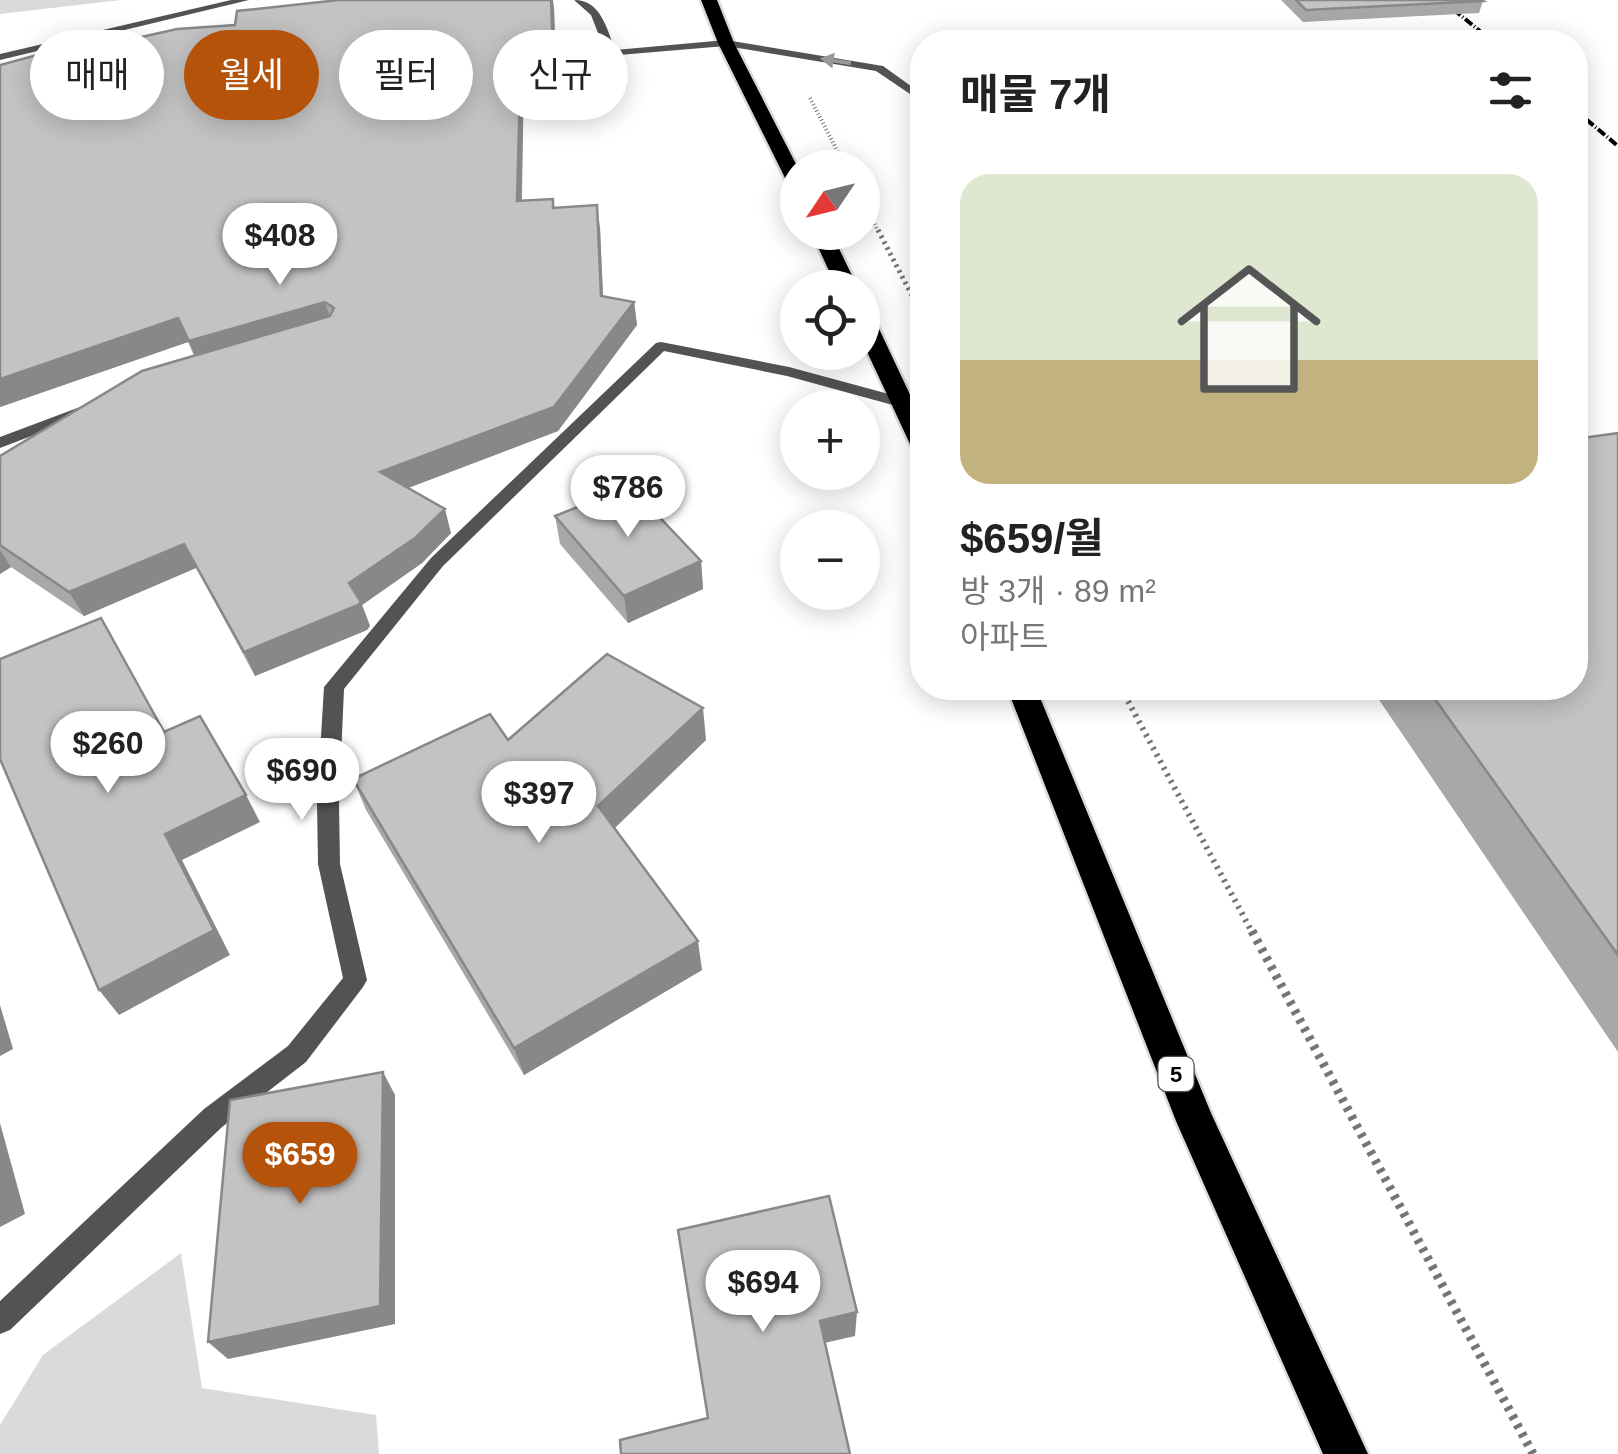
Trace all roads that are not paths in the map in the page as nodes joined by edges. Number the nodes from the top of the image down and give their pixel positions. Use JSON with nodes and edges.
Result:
{"nodes":[{"id":1,"x":244,"y":0,"type":"edge"},
{"id":2,"x":579,"y":0,"type":"edge"},
{"id":3,"x":709,"y":0,"type":"edge"},
{"id":4,"x":726,"y":43,"type":"junction"},
{"id":5,"x":0,"y":56,"type":"edge"},
{"id":6,"x":910,"y":91,"type":"edge"},
{"id":7,"x":780,"y":150,"type":"edge"},
{"id":8,"x":880,"y":347,"type":"edge"},
{"id":9,"x":910,"y":398,"type":"edge"},
{"id":10,"x":112,"y":400,"type":"edge"},
{"id":11,"x":910,"y":406,"type":"edge"},
{"id":12,"x":0,"y":443,"type":"edge"},
{"id":13,"x":1026,"y":700,"type":"edge"},
{"id":14,"x":0,"y":1320,"type":"edge"},
{"id":15,"x":1346,"y":1454,"type":"edge"}],
"edges":[{"from":1,"to":5,"type":"street"},
{"from":2,"to":4,"type":"street"},
{"from":3,"to":4,"type":"highway"},
{"from":6,"to":4,"type":"street","one_way":true},
{"from":4,"to":7,"type":"highway"},
{"from":8,"to":9,"type":"highway"},
{"from":10,"to":12,"type":"street"},
{"from":11,"to":14,"type":"street"},
{"from":13,"to":15,"type":"highway","number":"5"}]}
